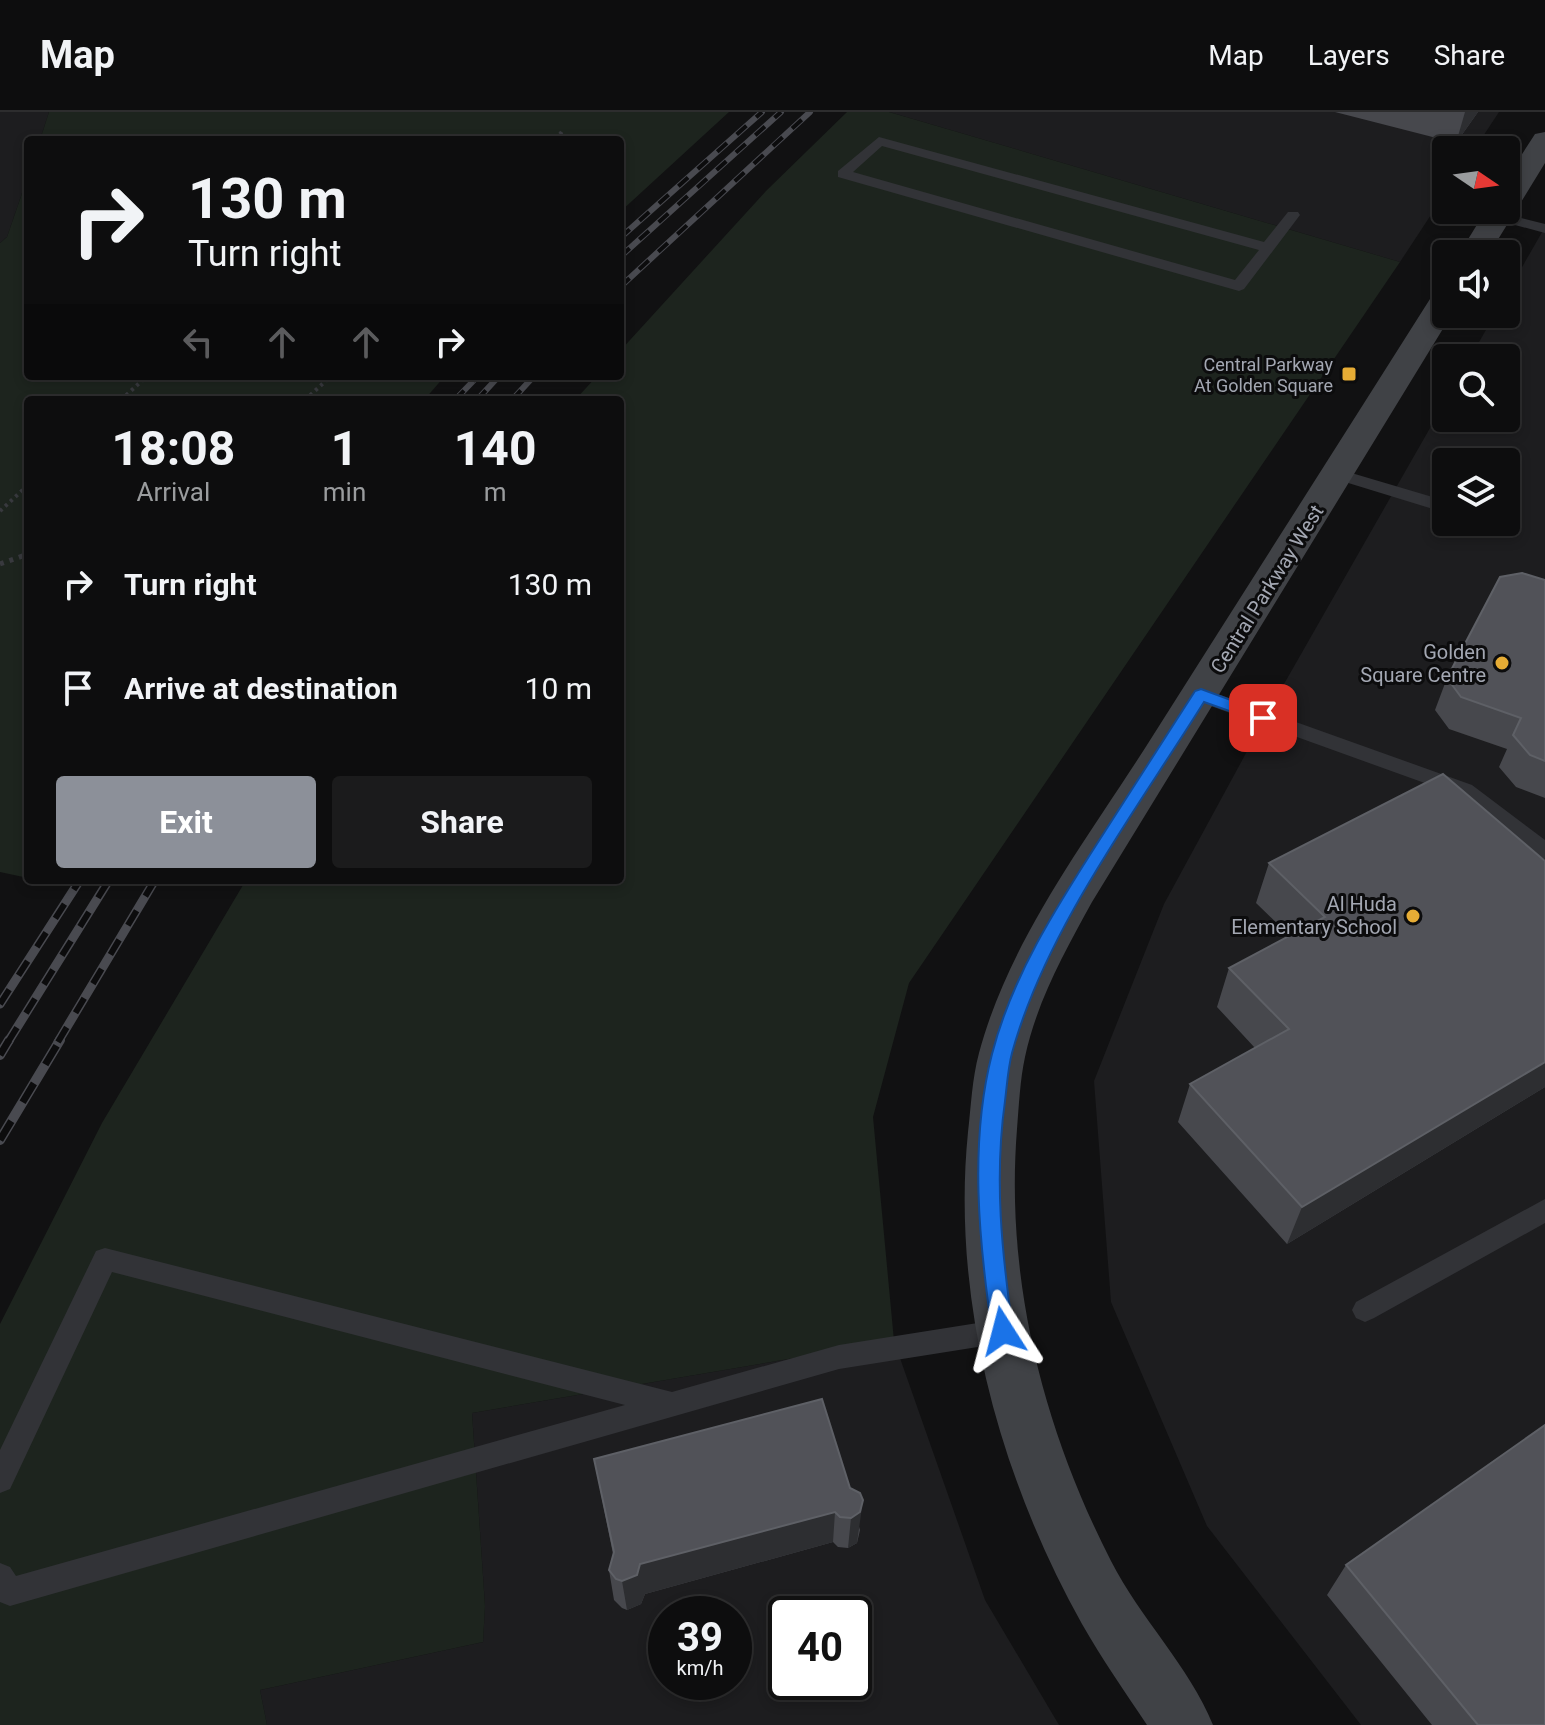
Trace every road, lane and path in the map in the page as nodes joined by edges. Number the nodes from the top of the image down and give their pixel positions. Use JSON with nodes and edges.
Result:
{"nodes":[{"id":1,"x":563,"y":130,"type":"dead end"},
{"id":2,"x":559,"y":136,"type":"edge"},
{"id":3,"x":1545,"y":140,"type":"edge"},
{"id":4,"x":1520,"y":180,"type":"edge"},
{"id":5,"x":1293,"y":215,"type":"dead end"},
{"id":6,"x":1520,"y":217,"type":"edge"},
{"id":7,"x":1545,"y":229,"type":"edge"},
{"id":8,"x":1268,"y":248,"type":"junction"},
{"id":9,"x":1432,"y":322,"type":"edge"},
{"id":10,"x":143,"y":380,"type":"edge"},
{"id":11,"x":327,"y":380,"type":"edge"},
{"id":12,"x":125,"y":396,"type":"edge"},
{"id":13,"x":309,"y":396,"type":"edge"},
{"id":14,"x":1338,"y":474,"type":"junction"},
{"id":15,"x":24,"y":489,"type":"edge"},
{"id":16,"x":1432,"y":503,"type":"edge"},
{"id":17,"x":0,"y":511,"type":"edge"},
{"id":18,"x":24,"y":555,"type":"edge"},
{"id":19,"x":0,"y":564,"type":"edge"},
{"id":20,"x":1201,"y":695,"type":"junction"},
{"id":21,"x":1545,"y":851,"type":"edge"},
{"id":22,"x":1545,"y":1210,"type":"edge"},
{"id":23,"x":1365,"y":1310,"type":"dead end"},
{"id":24,"x":1003,"y":1331,"type":"junction"},
{"id":25,"x":675,"y":1405,"type":"junction"},
{"id":26,"x":0,"y":1480,"type":"edge"},
{"id":27,"x":0,"y":1577,"type":"edge"},
{"id":28,"x":1183,"y":1725,"type":"edge"}],
"edges":[{"from":1,"to":2,"type":"path"},
{"from":3,"to":4,"type":"street"},
{"from":5,"to":8,"type":"lane"},
{"from":6,"to":7,"type":"lane"},
{"from":8,"to":8,"type":"lane"},
{"from":9,"to":14,"type":"street","name":"Central Parkway West"},
{"from":10,"to":12,"type":"path"},
{"from":11,"to":13,"type":"path"},
{"from":14,"to":16,"type":"lane"},
{"from":14,"to":20,"type":"street","name":"Central Parkway West"},
{"from":15,"to":17,"type":"path"},
{"from":18,"to":19,"type":"path"},
{"from":20,"to":21,"type":"lane"},
{"from":20,"to":24,"type":"street","name":"Central Parkway West"},
{"from":22,"to":23,"type":"lane"},
{"from":24,"to":25,"type":"lane"},
{"from":24,"to":28,"type":"street","name":"Central Parkway West"},
{"from":25,"to":26,"type":"lane"},
{"from":25,"to":27,"type":"lane"}]}
